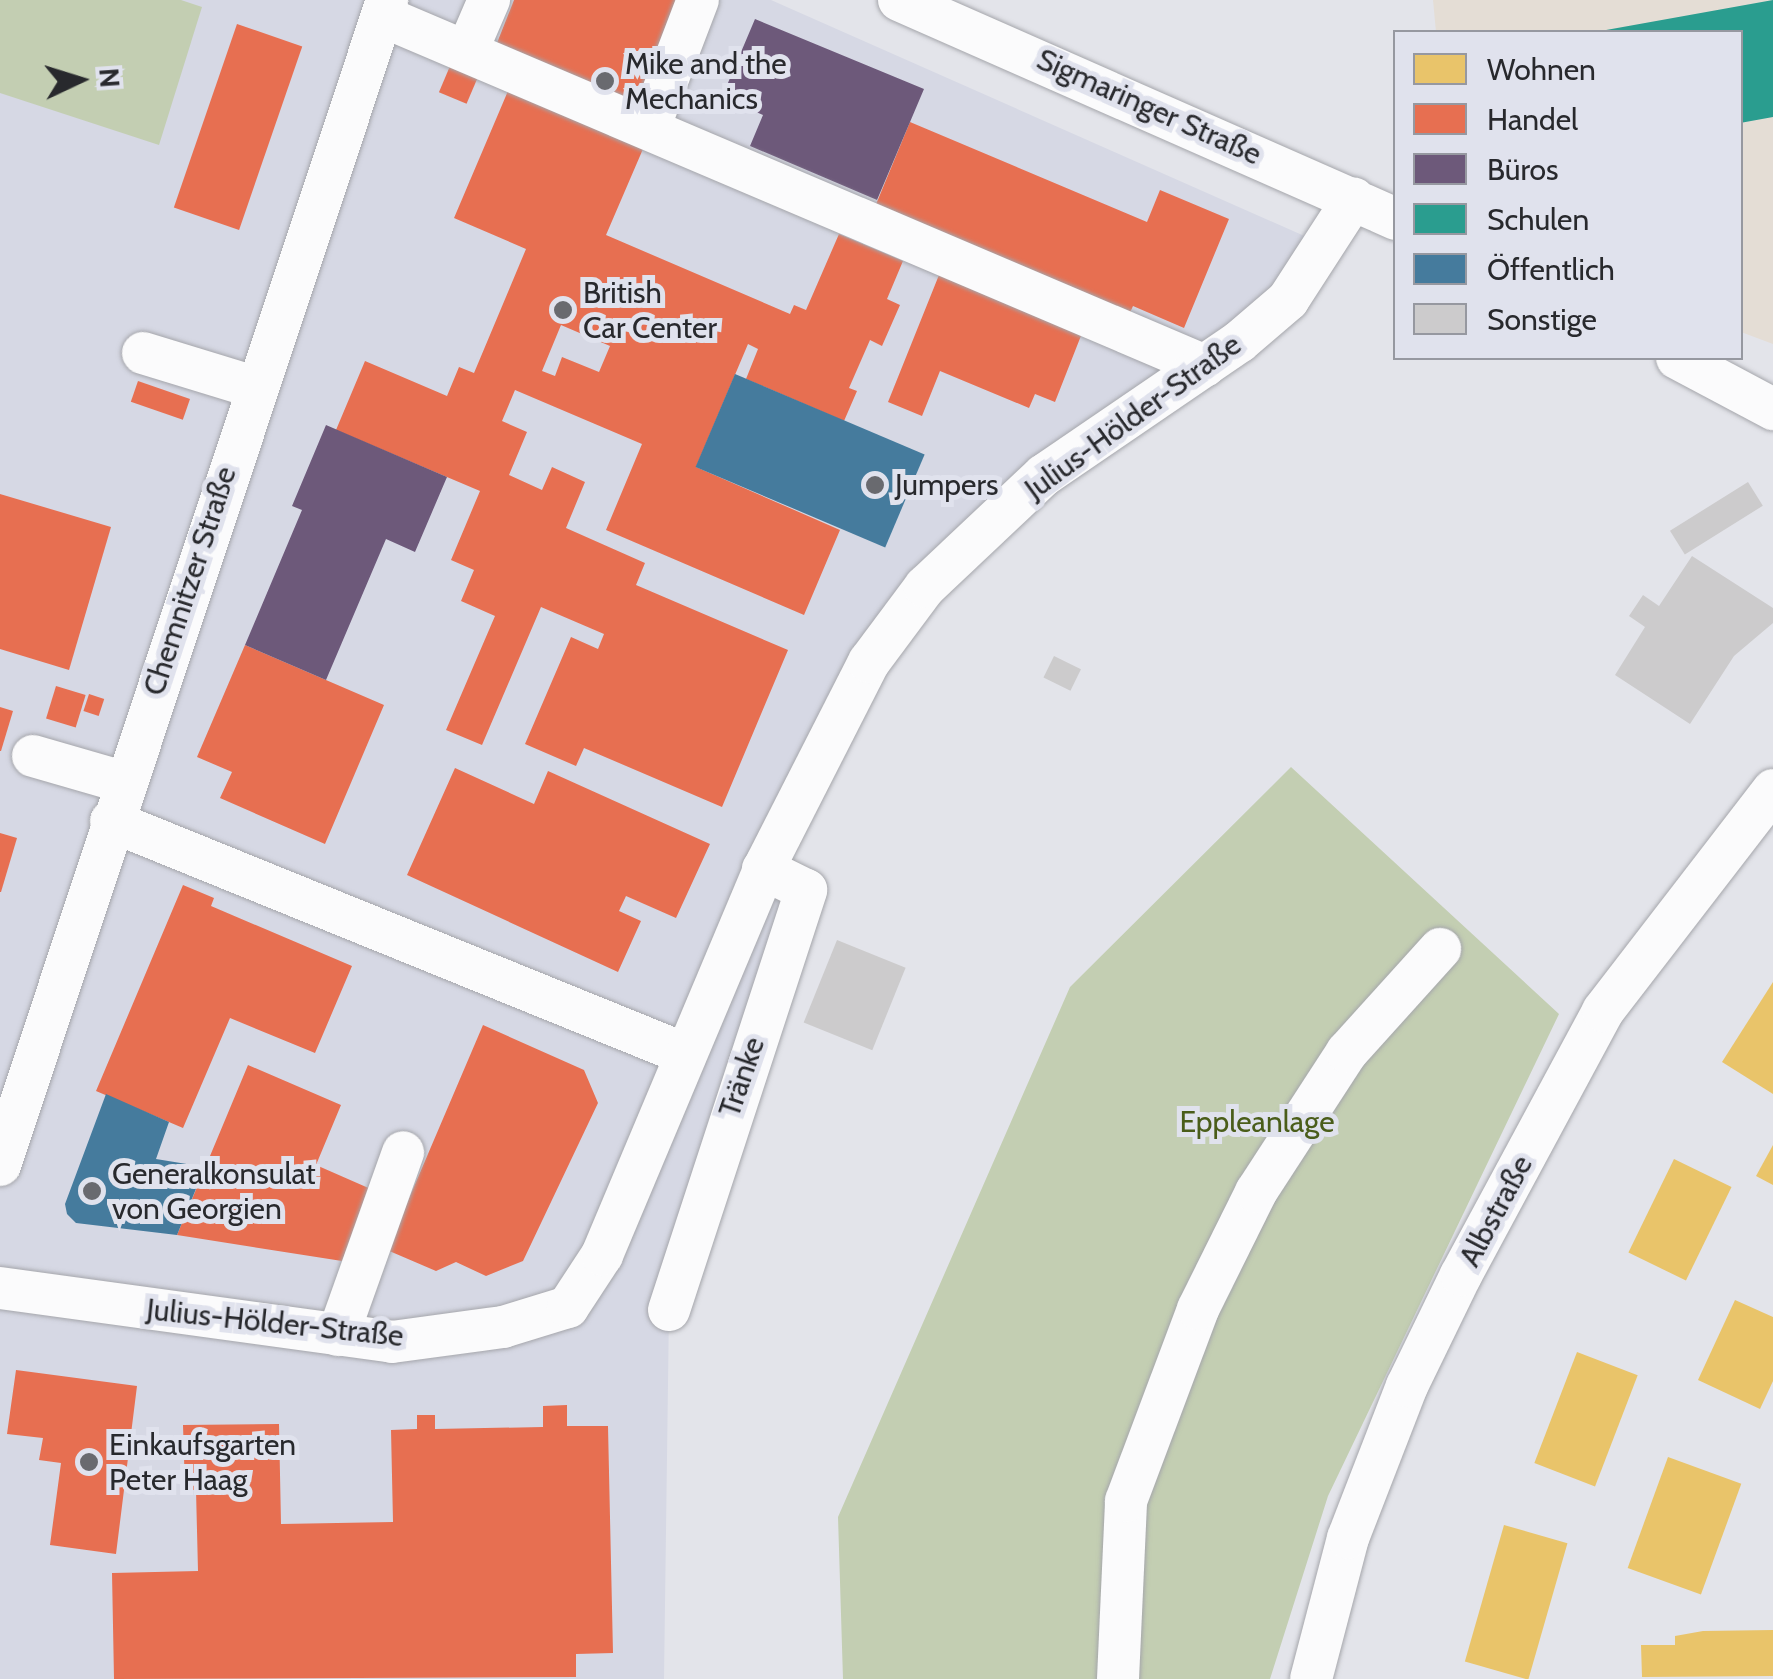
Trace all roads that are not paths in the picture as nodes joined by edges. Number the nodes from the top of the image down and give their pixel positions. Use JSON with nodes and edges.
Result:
{"nodes":[{"id":1,"x":489,"y":0,"type":"edge"},
{"id":2,"x":698,"y":0,"type":"edge"},
{"id":3,"x":900,"y":0,"type":"edge"},
{"id":4,"x":384,"y":8,"type":"edge"},
{"id":5,"x":467,"y":51,"type":"junction"},
{"id":6,"x":649,"y":128,"type":"junction"},
{"id":7,"x":1354,"y":198,"type":"junction"},
{"id":8,"x":1393,"y":218,"type":"edge"},
{"id":9,"x":143,"y":353,"type":"dead end"},
{"id":10,"x":1681,"y":360,"type":"edge"},
{"id":11,"x":1204,"y":366,"type":"junction"},
{"id":12,"x":254,"y":387,"type":"junction"},
{"id":13,"x":1773,"y":408,"type":"edge"},
{"id":14,"x":32,"y":756,"type":"dead end"},
{"id":15,"x":1773,"y":790,"type":"edge"},
{"id":16,"x":117,"y":801,"type":"junction"},
{"id":17,"x":764,"y":869,"type":"junction"},
{"id":18,"x":1440,"y":948,"type":"dead end"},
{"id":19,"x":685,"y":1054,"type":"junction"},
{"id":20,"x":402,"y":1152,"type":"dead end"},
{"id":21,"x":0,"y":1165,"type":"edge"},
{"id":22,"x":0,"y":1288,"type":"edge"},
{"id":23,"x":669,"y":1310,"type":"dead end"},
{"id":24,"x":338,"y":1335,"type":"junction"},
{"id":25,"x":1118,"y":1679,"type":"edge"},
{"id":26,"x":1311,"y":1679,"type":"edge"}],
"edges":[{"from":1,"to":5,"type":"street"},
{"from":2,"to":6,"type":"street"},
{"from":3,"to":7,"type":"street","name":"Sigmaringer Straße"},
{"from":4,"to":5,"type":"street"},
{"from":4,"to":12,"type":"street","name":"Chemnitzer Straße"},
{"from":5,"to":6,"type":"street"},
{"from":6,"to":11,"type":"street"},
{"from":7,"to":8,"type":"street","name":"Sigmaringer Straße"},
{"from":7,"to":11,"type":"street","name":"Julius-Hölder-Straße"},
{"from":9,"to":12,"type":"street"},
{"from":10,"to":13,"type":"street"},
{"from":11,"to":17,"type":"street","name":"Julius-Hölder-Straße"},
{"from":12,"to":16,"type":"street","name":"Chemnitzer Straße"},
{"from":14,"to":16,"type":"street"},
{"from":15,"to":26,"type":"street","name":"Albstraße"},
{"from":16,"to":19,"type":"street"},
{"from":16,"to":21,"type":"street","name":"Chemnitzer Straße"},
{"from":17,"to":19,"type":"street","name":"Julius-Hölder-Straße"},
{"from":17,"to":23,"type":"street","name":"Tränke"},
{"from":18,"to":25,"type":"street"},
{"from":19,"to":24,"type":"street","name":"Julius-Hölder-Straße"},
{"from":20,"to":24,"type":"street"},
{"from":22,"to":24,"type":"street","name":"Julius-Hölder-Straße"}]}
